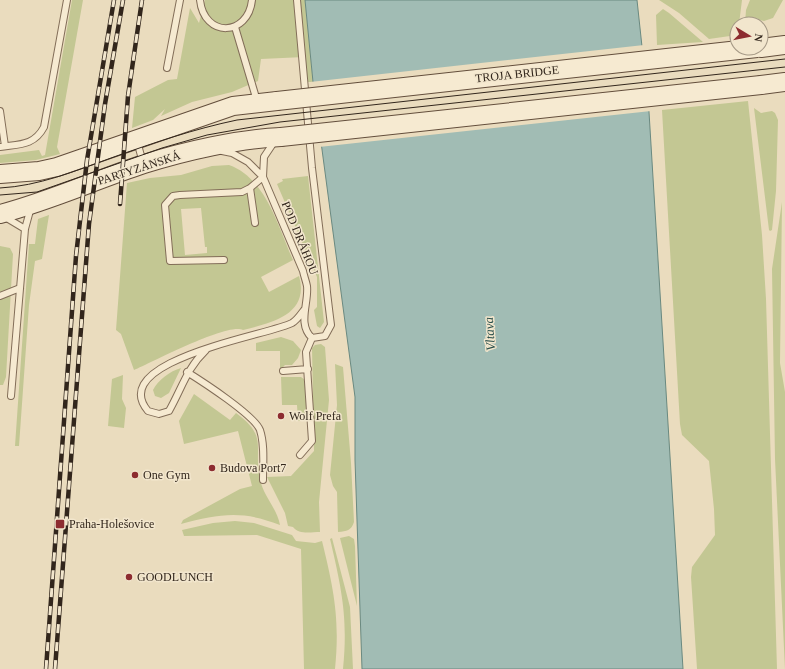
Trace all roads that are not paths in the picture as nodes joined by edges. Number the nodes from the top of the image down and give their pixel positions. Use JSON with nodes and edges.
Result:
{"nodes":[{"id":1,"x":67,"y":0,"type":"edge"},
{"id":2,"x":180,"y":0,"type":"edge"},
{"id":3,"x":200,"y":0,"type":"edge"},
{"id":4,"x":252,"y":0,"type":"edge"},
{"id":5,"x":297,"y":0,"type":"edge"},
{"id":6,"x":235,"y":27,"type":"junction"},
{"id":7,"x":785,"y":45,"type":"edge"},
{"id":8,"x":769,"y":47,"type":"edge"},
{"id":9,"x":729,"y":51,"type":"edge"},
{"id":10,"x":167,"y":68,"type":"dead end"},
{"id":11,"x":785,"y":82,"type":"edge"},
{"id":12,"x":258,"y":103,"type":"junction"},
{"id":13,"x":0,"y":111,"type":"edge"},
{"id":14,"x":137,"y":138,"type":"junction"},
{"id":15,"x":280,"y":138,"type":"junction"},
{"id":16,"x":2,"y":147,"type":"edge"},
{"id":17,"x":208,"y":147,"type":"junction"},
{"id":18,"x":143,"y":164,"type":"junction"},
{"id":19,"x":0,"y":174,"type":"edge"},
{"id":20,"x":262,"y":177,"type":"junction"},
{"id":21,"x":250,"y":188,"type":"junction"},
{"id":22,"x":32,"y":206,"type":"junction"},
{"id":23,"x":0,"y":215,"type":"edge"},
{"id":24,"x":255,"y":223,"type":"dead end"},
{"id":25,"x":25,"y":229,"type":"junction"},
{"id":26,"x":224,"y":260,"type":"dead end"},
{"id":27,"x":20,"y":288,"type":"junction"},
{"id":28,"x":0,"y":296,"type":"edge"},
{"id":29,"x":304,"y":310,"type":"junction"},
{"id":30,"x":312,"y":338,"type":"junction"},
{"id":31,"x":206,"y":350,"type":"junction"},
{"id":32,"x":308,"y":369,"type":"junction"},
{"id":33,"x":283,"y":371,"type":"dead end"},
{"id":34,"x":187,"y":372,"type":"junction"},
{"id":35,"x":11,"y":396,"type":"dead end"},
{"id":36,"x":300,"y":455,"type":"dead end"},
{"id":37,"x":263,"y":480,"type":"dead end"}],
"edges":[{"from":1,"to":16,"type":"lane"},
{"from":2,"to":10,"type":"lane"},
{"from":3,"to":6,"type":"lane"},
{"from":4,"to":6,"type":"lane"},
{"from":5,"to":30,"type":"lane"},
{"from":6,"to":12,"type":"lane"},
{"from":7,"to":8,"type":"main road"},
{"from":9,"to":12,"type":"main road","name":"TROJA BRIDGE","bridge":true},
{"from":11,"to":15,"type":"main road","bridge":true},
{"from":12,"to":14,"type":"main road"},
{"from":13,"to":16,"type":"lane"},
{"from":14,"to":18,"type":"lane"},
{"from":14,"to":19,"type":"main road"},
{"from":15,"to":17,"type":"main road","name":"PARTYZÁNSKÁ"},
{"from":15,"to":20,"type":"lane","name":"POD DRÁHOU"},
{"from":17,"to":18,"type":"main road","name":"PARTYZÁNSKÁ"},
{"from":17,"to":20,"type":"lane","name":"POD DRÁHOU"},
{"from":18,"to":22,"type":"main road","name":"PARTYZÁNSKÁ"},
{"from":20,"to":21,"type":"lane"},
{"from":20,"to":29,"type":"lane","name":"POD DRÁHOU"},
{"from":21,"to":24,"type":"lane"},
{"from":21,"to":26,"type":"lane"},
{"from":22,"to":23,"type":"main road","name":"PARTYZÁNSKÁ"},
{"from":22,"to":25,"type":"lane"},
{"from":23,"to":25,"type":"lane"},
{"from":25,"to":27,"type":"lane"},
{"from":27,"to":28,"type":"lane"},
{"from":27,"to":35,"type":"lane"},
{"from":29,"to":30,"type":"lane","name":"POD DRÁHOU"},
{"from":29,"to":31,"type":"lane"},
{"from":30,"to":32,"type":"lane"},
{"from":31,"to":34,"type":"lane"},
{"from":31,"to":34,"type":"lane"},
{"from":32,"to":33,"type":"lane"},
{"from":32,"to":36,"type":"lane"},
{"from":34,"to":37,"type":"lane"}]}
